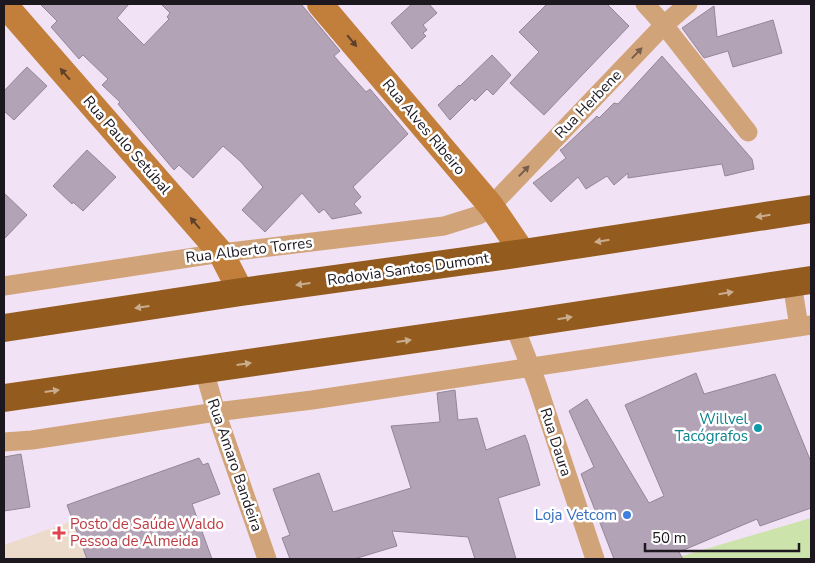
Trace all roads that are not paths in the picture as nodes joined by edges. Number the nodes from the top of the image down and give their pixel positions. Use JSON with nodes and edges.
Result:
{"nodes":[{"id":1,"x":4,"y":4,"type":"edge"},
{"id":2,"x":320,"y":4,"type":"edge"},
{"id":3,"x":645,"y":4,"type":"edge"},
{"id":4,"x":688,"y":4,"type":"edge"},
{"id":5,"x":664,"y":25,"type":"junction"},
{"id":6,"x":748,"y":132,"type":"dead end"},
{"id":7,"x":490,"y":206,"type":"junction"},
{"id":8,"x":811,"y":208,"type":"edge"},
{"id":9,"x":221,"y":253,"type":"junction"},
{"id":10,"x":523,"y":253,"type":"junction"},
{"id":11,"x":802,"y":282,"type":"edge"},
{"id":12,"x":4,"y":286,"type":"edge"},
{"id":13,"x":241,"y":292,"type":"junction"},
{"id":14,"x":514,"y":325,"type":"junction"},
{"id":15,"x":805,"y":326,"type":"edge"},
{"id":16,"x":4,"y":328,"type":"edge"},
{"id":17,"x":531,"y":368,"type":"junction"},
{"id":18,"x":204,"y":370,"type":"junction"},
{"id":19,"x":4,"y":398,"type":"edge"},
{"id":20,"x":216,"y":412,"type":"junction"},
{"id":21,"x":4,"y":442,"type":"edge"},
{"id":22,"x":268,"y":559,"type":"edge"},
{"id":23,"x":595,"y":559,"type":"edge"}],
"edges":[{"from":9,"to":1,"type":"street","name":"Rua Paulo Setúbal","one_way":true},
{"from":2,"to":7,"type":"street","name":"Rua Alves Ribeiro","one_way":true},
{"from":3,"to":5,"type":"street"},
{"from":4,"to":5,"type":"street","name":"Rua Herbene"},
{"from":5,"to":6,"type":"street"},
{"from":7,"to":5,"type":"street","name":"Rua Herbene","one_way":true},
{"from":7,"to":9,"type":"street","name":"Rua Alberto Torres"},
{"from":7,"to":10,"type":"street","name":"Rua Alves Ribeiro"},
{"from":8,"to":10,"type":"highway","name":"Rodovia Santos Dumont","one_way":true},
{"from":9,"to":12,"type":"street","name":"Rua Alberto Torres"},
{"from":9,"to":13,"type":"street","name":"Rua Paulo Setúbal"},
{"from":10,"to":13,"type":"highway","name":"Rodovia Santos Dumont","one_way":true},
{"from":14,"to":11,"type":"highway","one_way":true},
{"from":11,"to":15,"type":"street"},
{"from":13,"to":16,"type":"highway","name":"Rodovia Santos Dumont","one_way":true},
{"from":14,"to":17,"type":"street","name":"Rua Daura"},
{"from":18,"to":14,"type":"highway","one_way":true},
{"from":15,"to":17,"type":"street"},
{"from":17,"to":20,"type":"street"},
{"from":17,"to":23,"type":"street","name":"Rua Daura"},
{"from":19,"to":18,"type":"highway","one_way":true},
{"from":18,"to":20,"type":"street","name":"Rua Amaro Bandeira"},
{"from":20,"to":21,"type":"street"},
{"from":20,"to":22,"type":"street","name":"Rua Amaro Bandeira"}]}
